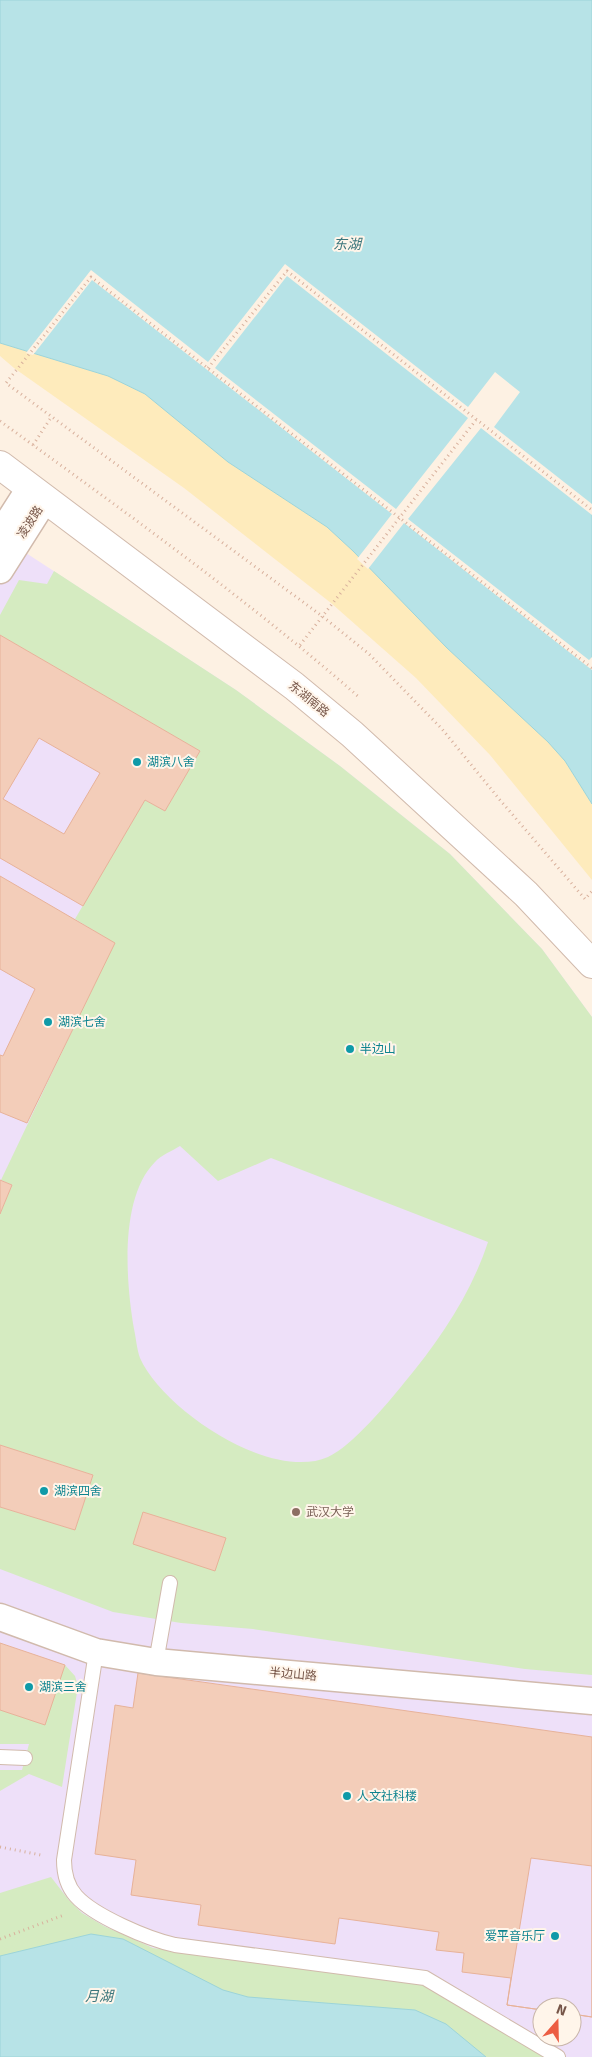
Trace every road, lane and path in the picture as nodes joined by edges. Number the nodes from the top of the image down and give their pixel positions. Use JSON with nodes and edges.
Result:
{"nodes":[{"id":1,"x":208,"y":368,"type":"junction"},
{"id":2,"x":52,"y":416,"type":"junction"},
{"id":3,"x":476,"y":420,"type":"junction"},
{"id":4,"x":33,"y":445,"type":"dead end"},
{"id":5,"x":0,"y":464,"type":"edge"},
{"id":6,"x":37,"y":493,"type":"junction"},
{"id":7,"x":592,"y":510,"type":"edge"},
{"id":8,"x":399,"y":517,"type":"junction"},
{"id":9,"x":0,"y":535,"type":"edge"},
{"id":10,"x":0,"y":570,"type":"edge"},
{"id":11,"x":322,"y":616,"type":"junction"},
{"id":12,"x":300,"y":646,"type":"dead end"},
{"id":13,"x":592,"y":666,"type":"edge"},
{"id":14,"x":592,"y":891,"type":"edge"},
{"id":15,"x":592,"y":964,"type":"edge"},
{"id":16,"x":170,"y":1583,"type":"dead end"},
{"id":17,"x":0,"y":1617,"type":"edge"},
{"id":18,"x":96,"y":1652,"type":"junction"},
{"id":19,"x":156,"y":1662,"type":"junction"},
{"id":20,"x":592,"y":1701,"type":"edge"},
{"id":21,"x":0,"y":1757,"type":"edge"},
{"id":22,"x":25,"y":1758,"type":"dead end"},
{"id":23,"x":0,"y":1847,"type":"edge"},
{"id":24,"x":64,"y":1860,"type":"junction"},
{"id":25,"x":84,"y":1904,"type":"junction"},
{"id":26,"x":0,"y":1939,"type":"edge"},
{"id":27,"x":558,"y":2057,"type":"edge"}],
"edges":[{"from":1,"to":2,"type":"path"},
{"from":1,"to":3,"type":"path"},
{"from":1,"to":8,"type":"path"},
{"from":2,"to":4,"type":"path"},
{"from":2,"to":11,"type":"path"},
{"from":3,"to":7,"type":"path"},
{"from":3,"to":8,"type":"path"},
{"from":5,"to":6,"type":"street","name":"东湖南路"},
{"from":6,"to":9,"type":"street","name":"凌波路"},
{"from":6,"to":10,"type":"street","name":"凌波路"},
{"from":6,"to":15,"type":"street","name":"东湖南路"},
{"from":8,"to":11,"type":"path"},
{"from":8,"to":13,"type":"path"},
{"from":11,"to":12,"type":"path"},
{"from":11,"to":14,"type":"path"},
{"from":16,"to":19,"type":"lane"},
{"from":17,"to":18,"type":"street","name":"半边山路"},
{"from":18,"to":19,"type":"street","name":"半边山路"},
{"from":18,"to":24,"type":"lane"},
{"from":19,"to":20,"type":"street","name":"半边山路"},
{"from":21,"to":22,"type":"lane"},
{"from":23,"to":24,"type":"path"},
{"from":24,"to":25,"type":"lane"},
{"from":25,"to":26,"type":"path"},
{"from":25,"to":27,"type":"lane"}]}
